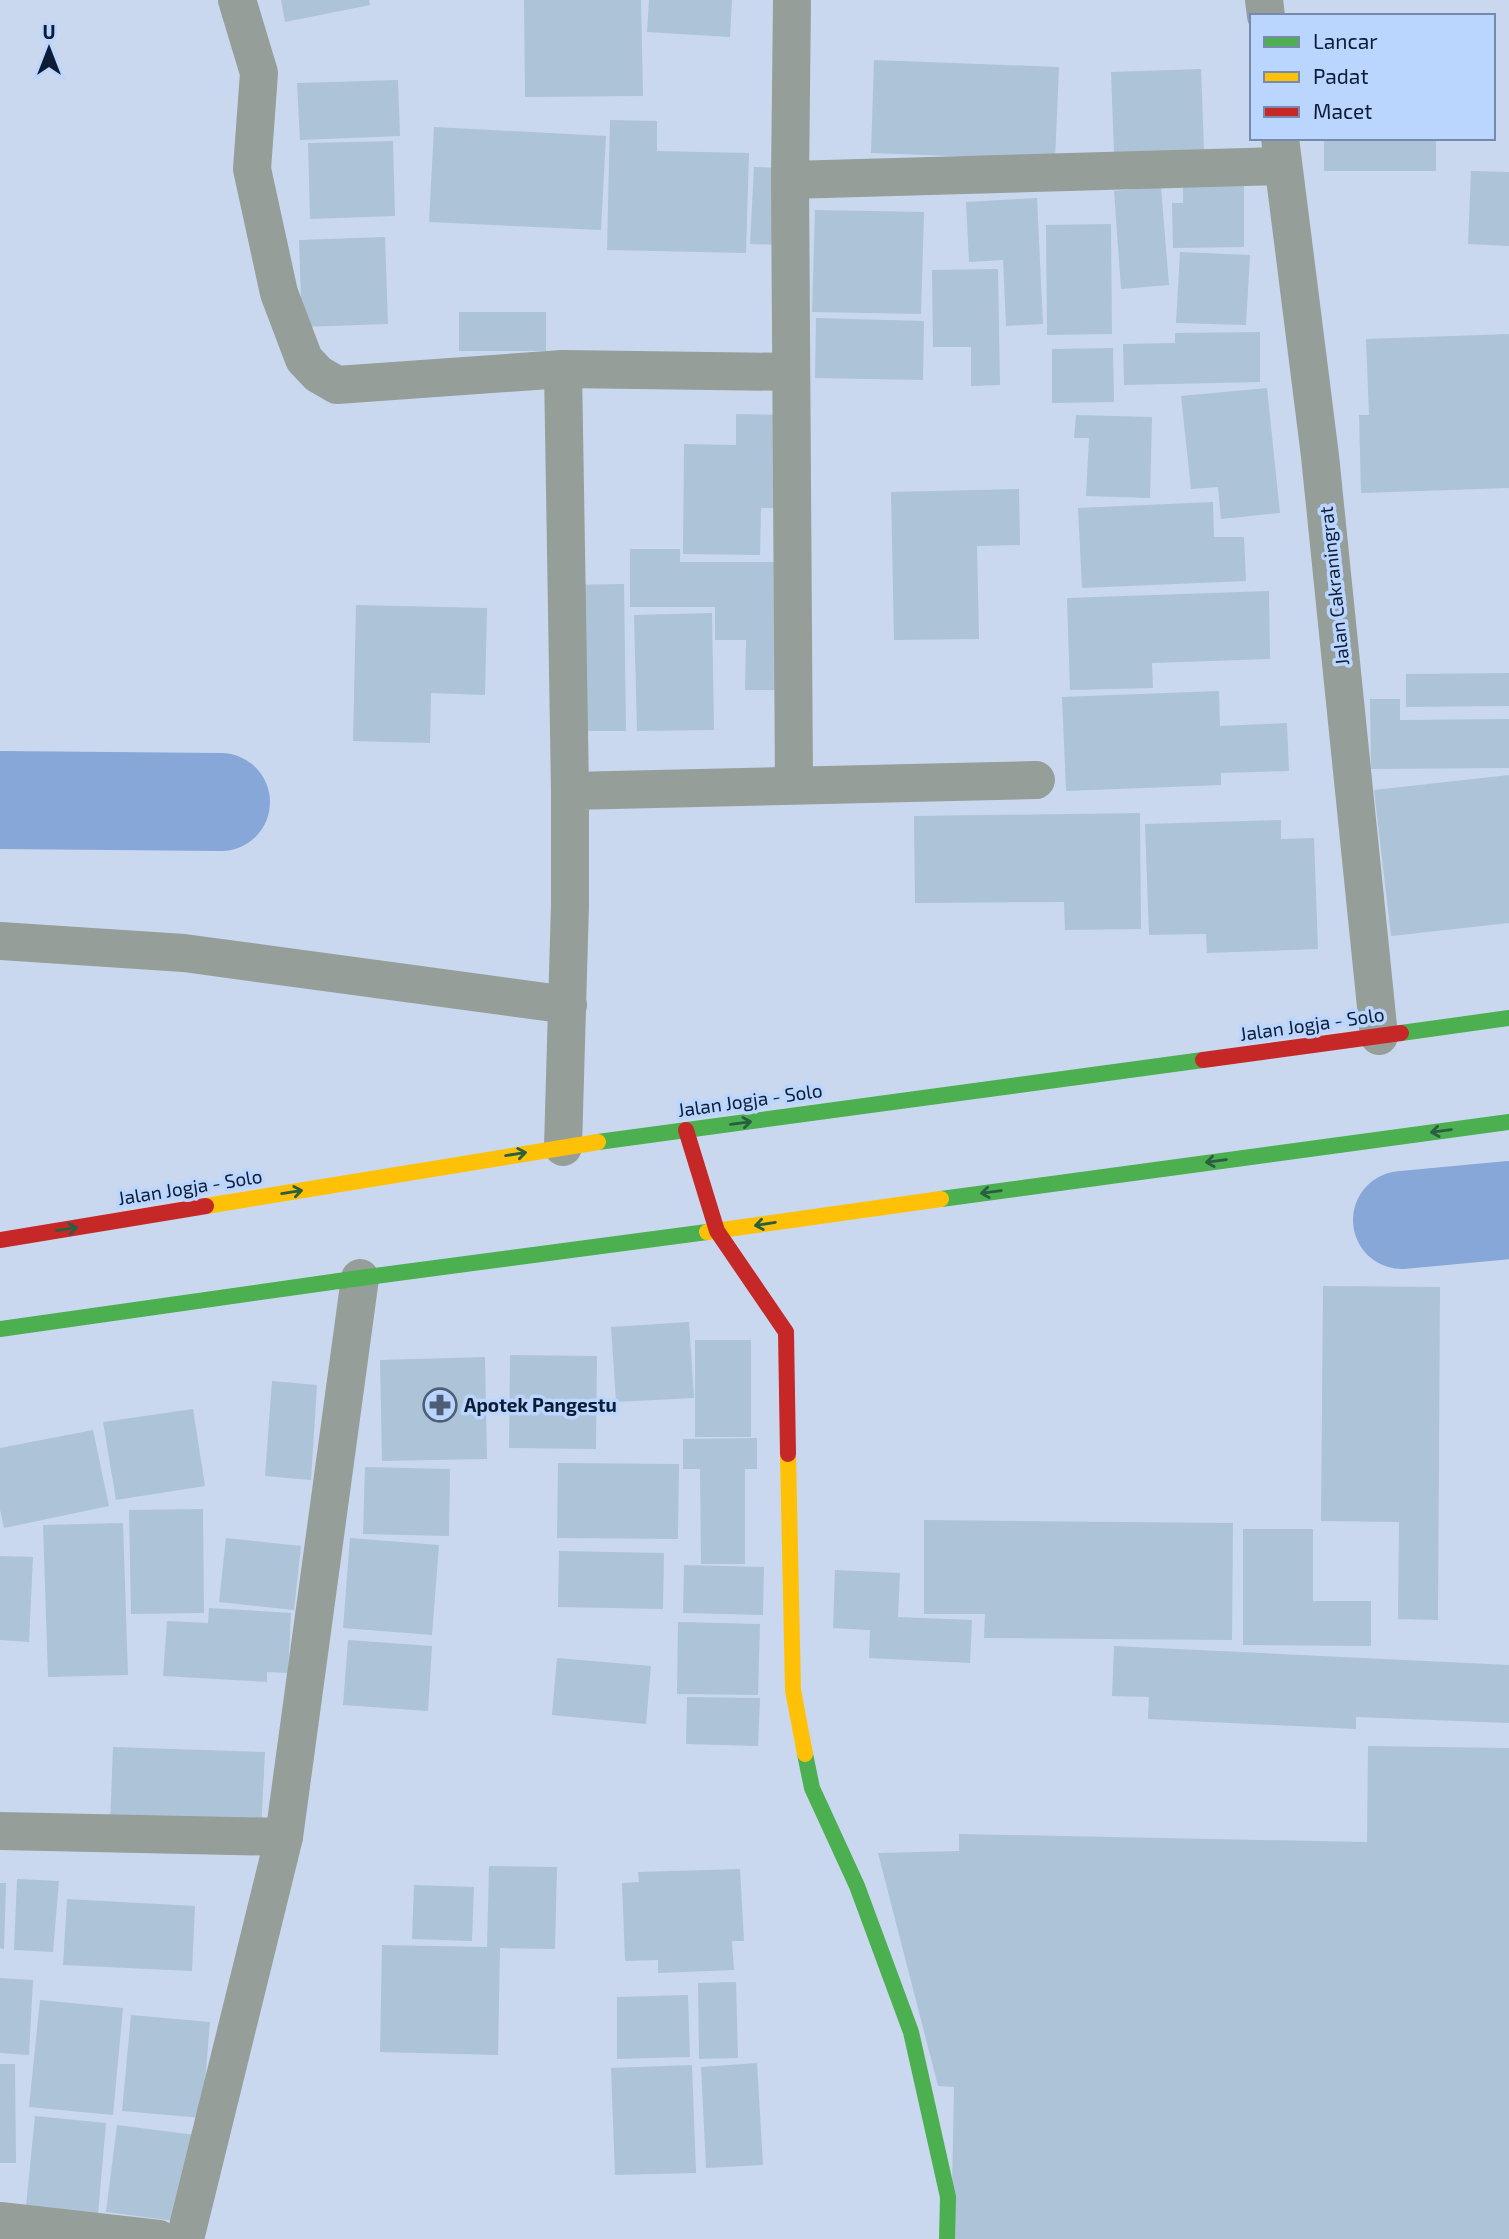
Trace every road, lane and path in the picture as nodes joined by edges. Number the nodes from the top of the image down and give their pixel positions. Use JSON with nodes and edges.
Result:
{"nodes":[{"id":1,"x":237,"y":0,"type":"edge"},
{"id":2,"x":792,"y":0,"type":"edge"},
{"id":3,"x":1282,"y":152,"type":"edge"},
{"id":4,"x":790,"y":180,"type":"junction"},
{"id":5,"x":563,"y":369,"type":"junction"},
{"id":6,"x":791,"y":372,"type":"junction"},
{"id":7,"x":1036,"y":780,"type":"dead end"},
{"id":8,"x":794,"y":785,"type":"junction"},
{"id":9,"x":570,"y":792,"type":"junction"},
{"id":10,"x":0,"y":941,"type":"edge"},
{"id":11,"x":568,"y":1004,"type":"junction"},
{"id":12,"x":1509,"y":1018,"type":"edge"},
{"id":13,"x":1380,"y":1035,"type":"junction"},
{"id":14,"x":1509,"y":1122,"type":"edge"},
{"id":15,"x":687,"y":1130,"type":"junction"},
{"id":16,"x":563,"y":1147,"type":"junction"},
{"id":17,"x":717,"y":1231,"type":"junction"},
{"id":18,"x":0,"y":1240,"type":"edge"},
{"id":19,"x":360,"y":1278,"type":"junction"},
{"id":20,"x":0,"y":1329,"type":"edge"},
{"id":21,"x":0,"y":1831,"type":"edge"},
{"id":22,"x":284,"y":1837,"type":"junction"},
{"id":23,"x":0,"y":2221,"type":"edge"},
{"id":24,"x":159,"y":2239,"type":"edge"},
{"id":25,"x":185,"y":2239,"type":"edge"},
{"id":26,"x":947,"y":2239,"type":"edge"}],
"edges":[{"from":1,"to":5,"type":"street"},
{"from":2,"to":4,"type":"street"},
{"from":3,"to":4,"type":"street"},
{"from":3,"to":13,"type":"street","name":"Jalan Cakraningrat"},
{"from":4,"to":6,"type":"street"},
{"from":5,"to":6,"type":"street"},
{"from":5,"to":9,"type":"street"},
{"from":6,"to":8,"type":"street"},
{"from":7,"to":8,"type":"street"},
{"from":8,"to":9,"type":"street"},
{"from":9,"to":11,"type":"street"},
{"from":10,"to":11,"type":"street"},
{"from":11,"to":16,"type":"street"},
{"from":12,"to":13,"type":"main road","name":"Jalan Jogja - Solo"},
{"from":15,"to":13,"type":"main road","name":"Jalan Jogja - Solo","one_way":true},
{"from":14,"to":17,"type":"main road","one_way":true},
{"from":15,"to":16,"type":"main road","name":"Jalan Jogja - Solo"},
{"from":15,"to":17,"type":"main road"},
{"from":18,"to":16,"type":"main road","name":"Jalan Jogja - Solo","one_way":true},
{"from":17,"to":19,"type":"main road"},
{"from":17,"to":26,"type":"main road"},
{"from":19,"to":20,"type":"main road"},
{"from":19,"to":22,"type":"street"},
{"from":21,"to":22,"type":"street"},
{"from":22,"to":25,"type":"street"},
{"from":23,"to":24,"type":"street"}]}
